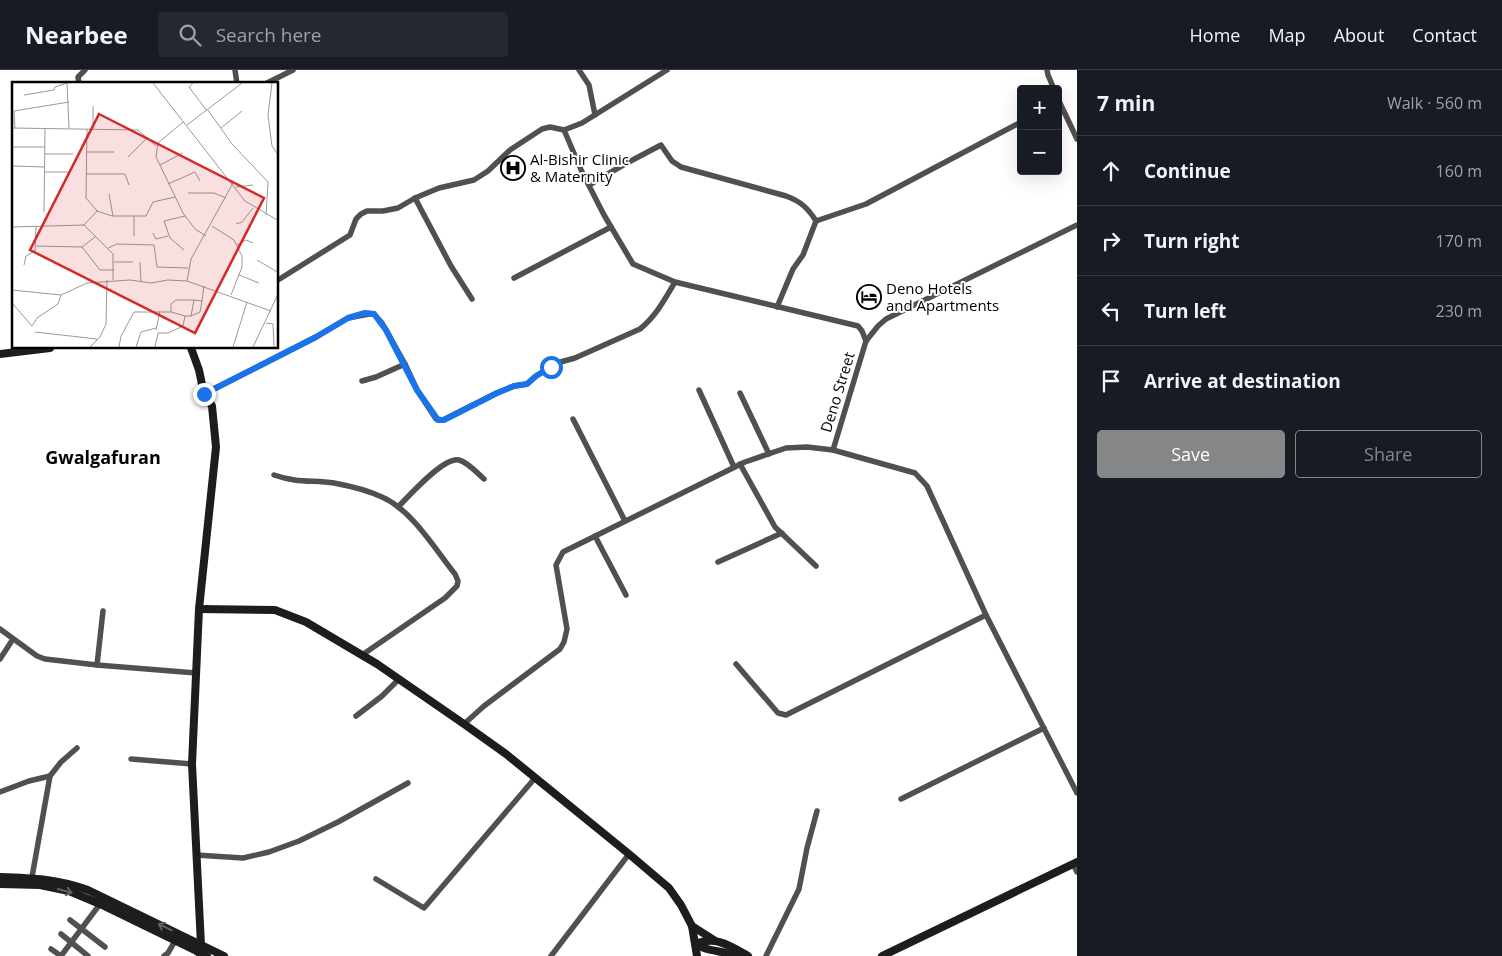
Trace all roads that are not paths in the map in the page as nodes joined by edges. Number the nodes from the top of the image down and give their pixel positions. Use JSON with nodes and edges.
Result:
{"nodes":[{"id":1,"x":84,"y":70,"type":"edge"},
{"id":2,"x":293,"y":70,"type":"edge"},
{"id":3,"x":579,"y":70,"type":"edge"},
{"id":4,"x":668,"y":70,"type":"edge"},
{"id":5,"x":1047,"y":70,"type":"edge"},
{"id":6,"x":79,"y":82,"type":"edge"},
{"id":7,"x":268,"y":82,"type":"edge"},
{"id":8,"x":1052,"y":85,"type":"edge"},
{"id":9,"x":1062,"y":108,"type":"edge"},
{"id":10,"x":595,"y":115,"type":"junction"},
{"id":11,"x":1017,"y":124,"type":"edge"},
{"id":12,"x":564,"y":130,"type":"junction"},
{"id":13,"x":1077,"y":139,"type":"edge"},
{"id":14,"x":589,"y":185,"type":"junction"},
{"id":15,"x":415,"y":198,"type":"junction"},
{"id":16,"x":816,"y":221,"type":"junction"},
{"id":17,"x":1077,"y":225,"type":"edge"},
{"id":18,"x":611,"y":228,"type":"junction"},
{"id":19,"x":514,"y":278,"type":"dead end"},
{"id":20,"x":279,"y":279,"type":"edge"},
{"id":21,"x":675,"y":282,"type":"junction"},
{"id":22,"x":472,"y":300,"type":"dead end"},
{"id":23,"x":777,"y":307,"type":"junction"},
{"id":24,"x":866,"y":341,"type":"junction"},
{"id":25,"x":42,"y":349,"type":"edge"},
{"id":26,"x":191,"y":349,"type":"edge"},
{"id":27,"x":0,"y":354,"type":"edge"},
{"id":28,"x":404,"y":364,"type":"junction"},
{"id":29,"x":362,"y":381,"type":"dead end"},
{"id":30,"x":699,"y":390,"type":"dead end"},
{"id":31,"x":740,"y":393,"type":"dead end"},
{"id":32,"x":204,"y":394,"type":"junction"},
{"id":33,"x":573,"y":419,"type":"dead end"},
{"id":34,"x":833,"y":450,"type":"junction"},
{"id":35,"x":769,"y":454,"type":"junction"},
{"id":36,"x":737,"y":466,"type":"junction"},
{"id":37,"x":274,"y":475,"type":"dead end"},
{"id":38,"x":484,"y":479,"type":"dead end"},
{"id":39,"x":398,"y":507,"type":"junction"},
{"id":40,"x":625,"y":521,"type":"junction"},
{"id":41,"x":782,"y":533,"type":"junction"},
{"id":42,"x":595,"y":536,"type":"junction"},
{"id":43,"x":718,"y":562,"type":"dead end"},
{"id":44,"x":816,"y":566,"type":"dead end"},
{"id":45,"x":626,"y":595,"type":"dead end"},
{"id":46,"x":199,"y":609,"type":"junction"},
{"id":47,"x":103,"y":612,"type":"dead end"},
{"id":48,"x":986,"y":614,"type":"junction"},
{"id":49,"x":0,"y":629,"type":"edge"},
{"id":50,"x":13,"y":639,"type":"junction"},
{"id":51,"x":362,"y":655,"type":"junction"},
{"id":52,"x":0,"y":659,"type":"edge"},
{"id":53,"x":736,"y":664,"type":"dead end"},
{"id":54,"x":97,"y":665,"type":"junction"},
{"id":55,"x":196,"y":673,"type":"junction"},
{"id":56,"x":399,"y":679,"type":"junction"},
{"id":57,"x":356,"y":716,"type":"dead end"},
{"id":58,"x":464,"y":724,"type":"junction"},
{"id":59,"x":1044,"y":728,"type":"junction"},
{"id":60,"x":77,"y":748,"type":"dead end"},
{"id":61,"x":131,"y":759,"type":"dead end"},
{"id":62,"x":192,"y":764,"type":"junction"},
{"id":63,"x":50,"y":776,"type":"junction"},
{"id":64,"x":534,"y":778,"type":"junction"},
{"id":65,"x":408,"y":783,"type":"dead end"},
{"id":66,"x":0,"y":792,"type":"edge"},
{"id":67,"x":1077,"y":793,"type":"edge"},
{"id":68,"x":901,"y":799,"type":"dead end"},
{"id":69,"x":817,"y":811,"type":"dead end"},
{"id":70,"x":196,"y":854,"type":"junction"},
{"id":71,"x":629,"y":854,"type":"junction"},
{"id":72,"x":1076,"y":866,"type":"edge"},
{"id":73,"x":0,"y":877,"type":"edge"},
{"id":74,"x":32,"y":877,"type":"junction"},
{"id":75,"x":376,"y":879,"type":"dead end"},
{"id":76,"x":0,"y":884,"type":"edge"},
{"id":77,"x":100,"y":904,"type":"junction"},
{"id":78,"x":70,"y":920,"type":"dead end"},
{"id":79,"x":692,"y":926,"type":"junction"},
{"id":80,"x":82,"y":929,"type":"junction"},
{"id":81,"x":61,"y":934,"type":"dead end"},
{"id":82,"x":175,"y":941,"type":"junction"},
{"id":83,"x":716,"y":941,"type":"junction"},
{"id":84,"x":71,"y":942,"type":"junction"},
{"id":85,"x":696,"y":944,"type":"junction"},
{"id":86,"x":105,"y":947,"type":"dead end"},
{"id":87,"x":199,"y":948,"type":"junction"},
{"id":88,"x":51,"y":949,"type":"dead end"},
{"id":89,"x":714,"y":950,"type":"junction"},
{"id":90,"x":88,"y":956,"type":"edge"},
{"id":91,"x":164,"y":956,"type":"edge"},
{"id":92,"x":207,"y":956,"type":"edge"},
{"id":93,"x":224,"y":956,"type":"edge"},
{"id":94,"x":551,"y":956,"type":"edge"},
{"id":95,"x":697,"y":956,"type":"edge"},
{"id":96,"x":702,"y":956,"type":"edge"},
{"id":97,"x":736,"y":956,"type":"edge"},
{"id":98,"x":748,"y":956,"type":"edge"},
{"id":99,"x":766,"y":956,"type":"edge"},
{"id":100,"x":882,"y":956,"type":"edge"}],
"edges":[{"from":1,"to":6,"type":"street"},
{"from":2,"to":7,"type":"street"},
{"from":3,"to":10,"type":"street"},
{"from":4,"to":10,"type":"street"},
{"from":5,"to":8,"type":"street"},
{"from":9,"to":13,"type":"street"},
{"from":10,"to":12,"type":"street"},
{"from":11,"to":16,"type":"street"},
{"from":12,"to":14,"type":"street"},
{"from":12,"to":15,"type":"street"},
{"from":14,"to":16,"type":"street"},
{"from":14,"to":18,"type":"street"},
{"from":15,"to":20,"type":"street"},
{"from":15,"to":22,"type":"street"},
{"from":16,"to":23,"type":"street"},
{"from":17,"to":24,"type":"street"},
{"from":18,"to":19,"type":"street"},
{"from":18,"to":21,"type":"street"},
{"from":21,"to":23,"type":"street"},
{"from":21,"to":28,"type":"street"},
{"from":23,"to":24,"type":"street"},
{"from":24,"to":34,"type":"street","name":"Deno Street"},
{"from":25,"to":27,"type":"street"},
{"from":26,"to":32,"type":"street"},
{"from":28,"to":29,"type":"street"},
{"from":28,"to":32,"type":"street"},
{"from":30,"to":36,"type":"street"},
{"from":31,"to":35,"type":"street"},
{"from":32,"to":46,"type":"street"},
{"from":33,"to":40,"type":"street"},
{"from":34,"to":35,"type":"street"},
{"from":34,"to":48,"type":"street"},
{"from":35,"to":36,"type":"street"},
{"from":36,"to":40,"type":"street"},
{"from":36,"to":41,"type":"street"},
{"from":37,"to":39,"type":"street"},
{"from":38,"to":39,"type":"street"},
{"from":39,"to":51,"type":"street"},
{"from":40,"to":42,"type":"street"},
{"from":41,"to":43,"type":"street"},
{"from":41,"to":44,"type":"street"},
{"from":42,"to":45,"type":"street"},
{"from":42,"to":58,"type":"street"},
{"from":46,"to":51,"type":"street"},
{"from":46,"to":55,"type":"street"},
{"from":47,"to":54,"type":"street"},
{"from":48,"to":53,"type":"street"},
{"from":48,"to":59,"type":"street"},
{"from":49,"to":50,"type":"street"},
{"from":50,"to":52,"type":"street"},
{"from":50,"to":54,"type":"street"},
{"from":51,"to":56,"type":"street"},
{"from":54,"to":55,"type":"street"},
{"from":55,"to":62,"type":"street"},
{"from":56,"to":57,"type":"street"},
{"from":56,"to":58,"type":"street"},
{"from":58,"to":64,"type":"street"},
{"from":59,"to":67,"type":"street"},
{"from":59,"to":68,"type":"street"},
{"from":60,"to":63,"type":"street"},
{"from":61,"to":62,"type":"street"},
{"from":62,"to":70,"type":"street"},
{"from":63,"to":66,"type":"street"},
{"from":63,"to":74,"type":"street"},
{"from":64,"to":71,"type":"street"},
{"from":64,"to":75,"type":"street"},
{"from":65,"to":70,"type":"street"},
{"from":69,"to":99,"type":"street"},
{"from":70,"to":87,"type":"street"},
{"from":71,"to":79,"type":"street"},
{"from":71,"to":94,"type":"street"},
{"from":72,"to":100,"type":"street"},
{"from":73,"to":74,"type":"street"},
{"from":87,"to":74,"type":"street","one_way":true},
{"from":76,"to":77,"type":"street","one_way":true},
{"from":77,"to":80,"type":"street"},
{"from":77,"to":82,"type":"street"},
{"from":78,"to":80,"type":"street"},
{"from":79,"to":83,"type":"street"},
{"from":79,"to":85,"type":"street"},
{"from":80,"to":84,"type":"street"},
{"from":80,"to":86,"type":"street"},
{"from":81,"to":84,"type":"street"},
{"from":82,"to":87,"type":"street"},
{"from":82,"to":91,"type":"street"},
{"from":83,"to":85,"type":"street"},
{"from":83,"to":98,"type":"street"},
{"from":84,"to":88,"type":"street"},
{"from":84,"to":90,"type":"street"},
{"from":85,"to":89,"type":"street"},
{"from":85,"to":95,"type":"street"},
{"from":87,"to":92,"type":"street"},
{"from":87,"to":93,"type":"street"},
{"from":89,"to":96,"type":"street"},
{"from":89,"to":97,"type":"street"}]}
